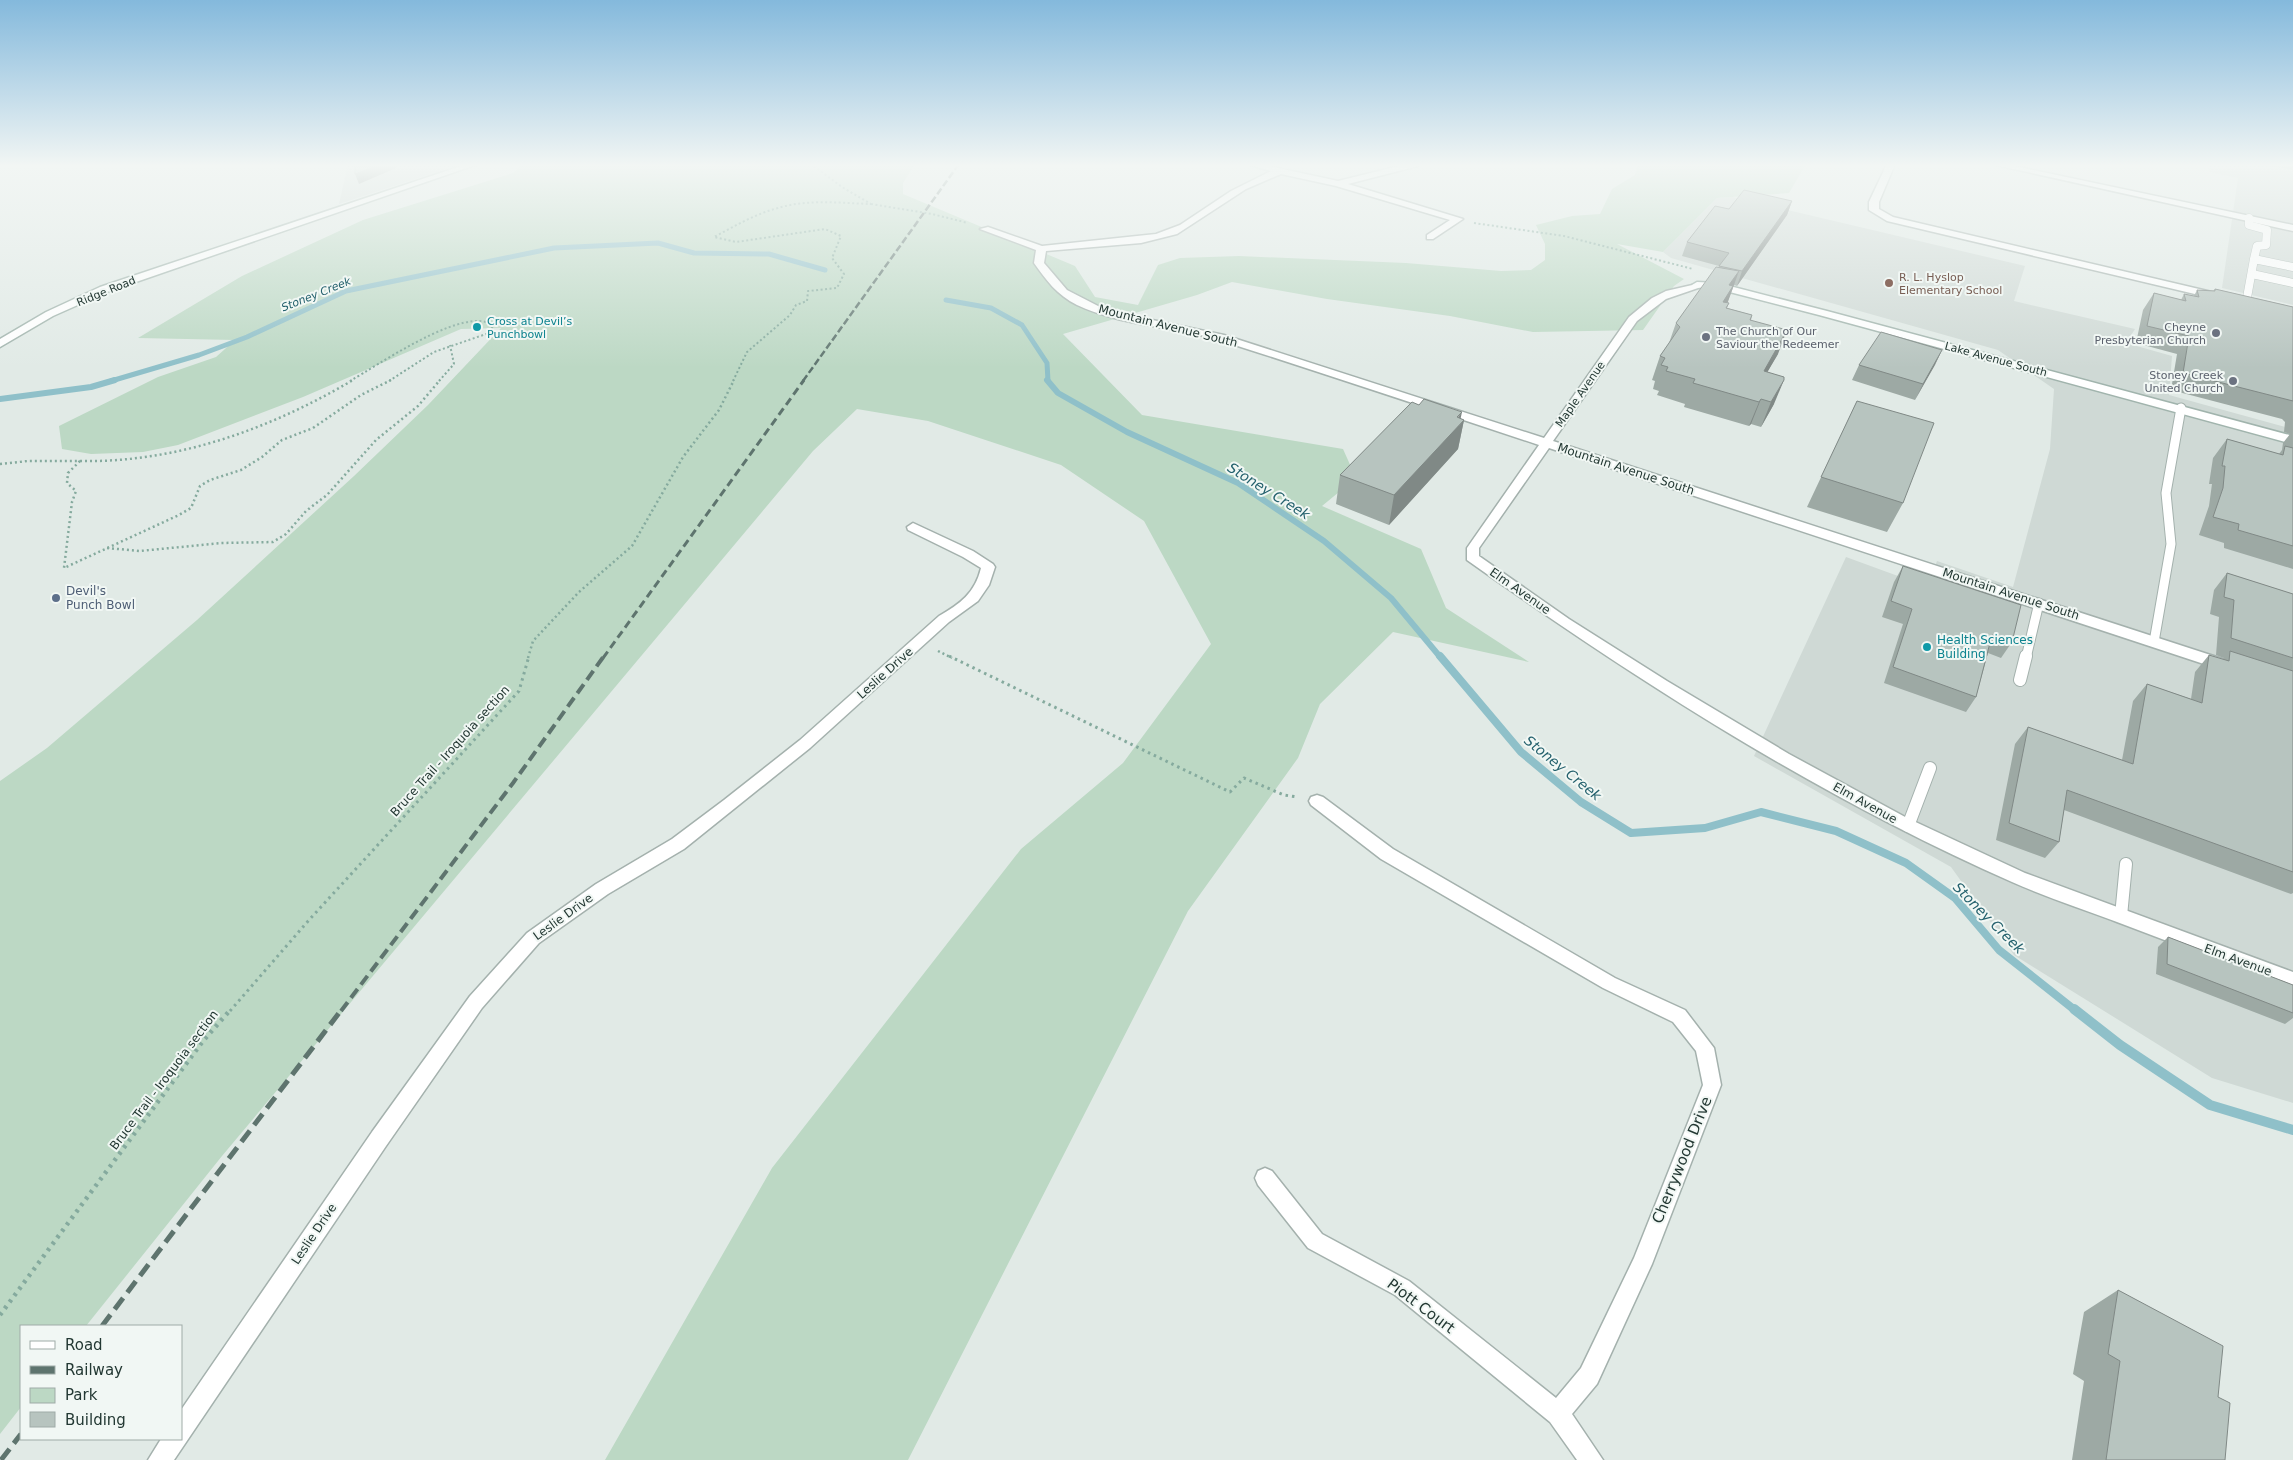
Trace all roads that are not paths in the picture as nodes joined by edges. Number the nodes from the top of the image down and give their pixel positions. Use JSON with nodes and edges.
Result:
{"nodes":[{"id":1,"x":274,"y":232,"type":"edge"},
{"id":2,"x":993,"y":232,"type":"edge"},
{"id":3,"x":1173,"y":232,"type":"edge"},
{"id":4,"x":1439,"y":232,"type":"edge"},
{"id":5,"x":1946,"y":232,"type":"edge"},
{"id":6,"x":2267,"y":232,"type":"edge"},
{"id":7,"x":1430,"y":237,"type":"dead end"},
{"id":8,"x":1040,"y":250,"type":"junction"},
{"id":9,"x":2254,"y":259,"type":"junction"},
{"id":10,"x":2293,"y":267,"type":"edge"},
{"id":11,"x":2252,"y":274,"type":"junction"},
{"id":12,"x":2293,"y":283,"type":"edge"},
{"id":13,"x":1697,"y":285,"type":"joint"},
{"id":14,"x":2241,"y":302,"type":"joint"},
{"id":15,"x":0,"y":344,"type":"edge"},
{"id":16,"x":2181,"y":408,"type":"junction"},
{"id":17,"x":2293,"y":440,"type":"edge"},
{"id":18,"x":1546,"y":443,"type":"junction"},
{"id":19,"x":913,"y":527,"type":"dead end"},
{"id":20,"x":1472,"y":557,"type":"joint"},
{"id":21,"x":2039,"y":602,"type":"junction"},
{"id":22,"x":2154,"y":642,"type":"junction"},
{"id":23,"x":2237,"y":669,"type":"edge"},
{"id":24,"x":2020,"y":680,"type":"dead end"},
{"id":25,"x":1930,"y":768,"type":"dead end"},
{"id":26,"x":1317,"y":801,"type":"road end"},
{"id":27,"x":1908,"y":826,"type":"junction"},
{"id":28,"x":2126,"y":864,"type":"dead end"},
{"id":29,"x":2121,"y":916,"type":"junction"},
{"id":30,"x":2293,"y":980,"type":"edge"},
{"id":31,"x":1265,"y":1178,"type":"dead end"},
{"id":32,"x":1558,"y":1414,"type":"junction"},
{"id":33,"x":182,"y":1429,"type":"edge"},
{"id":34,"x":174,"y":1440,"type":"edge"},
{"id":35,"x":160,"y":1460,"type":"edge"},
{"id":36,"x":1591,"y":1460,"type":"edge"}],
"edges":[{"from":1,"to":15,"type":"street","name":"Ridge Road"},
{"from":2,"to":8,"type":"street"},
{"from":3,"to":8,"type":"street"},
{"from":4,"to":7,"type":"street"},
{"from":5,"to":14,"type":"street"},
{"from":6,"to":9,"type":"lane"},
{"from":8,"to":18,"type":"street","name":"Mountain Avenue South"},
{"from":9,"to":10,"type":"lane"},
{"from":9,"to":11,"type":"lane"},
{"from":11,"to":12,"type":"lane"},
{"from":11,"to":14,"type":"lane"},
{"from":13,"to":16,"type":"street","name":"Lake Avenue South"},
{"from":13,"to":18,"type":"street","name":"Maple Avenue"},
{"from":16,"to":17,"type":"street","name":"Lake Avenue South"},
{"from":16,"to":22,"type":"lane"},
{"from":18,"to":20,"type":"street","name":"Maple Avenue"},
{"from":18,"to":21,"type":"street","name":"Mountain Avenue South"},
{"from":19,"to":33,"type":"street","name":"Leslie Drive"},
{"from":20,"to":27,"type":"street","name":"Elm Avenue"},
{"from":21,"to":22,"type":"street","name":"Mountain Avenue South"},
{"from":21,"to":24,"type":"lane"},
{"from":22,"to":23,"type":"street","name":"Mountain Avenue South"},
{"from":25,"to":27,"type":"lane"},
{"from":26,"to":32,"type":"street","name":"Cherrywood Drive"},
{"from":27,"to":29,"type":"street","name":"Elm Avenue"},
{"from":28,"to":29,"type":"lane"},
{"from":29,"to":30,"type":"street","name":"Elm Avenue"},
{"from":31,"to":32,"type":"street","name":"Piott Court"},
{"from":32,"to":36,"type":"street"},
{"from":34,"to":35,"type":"street"}]}
